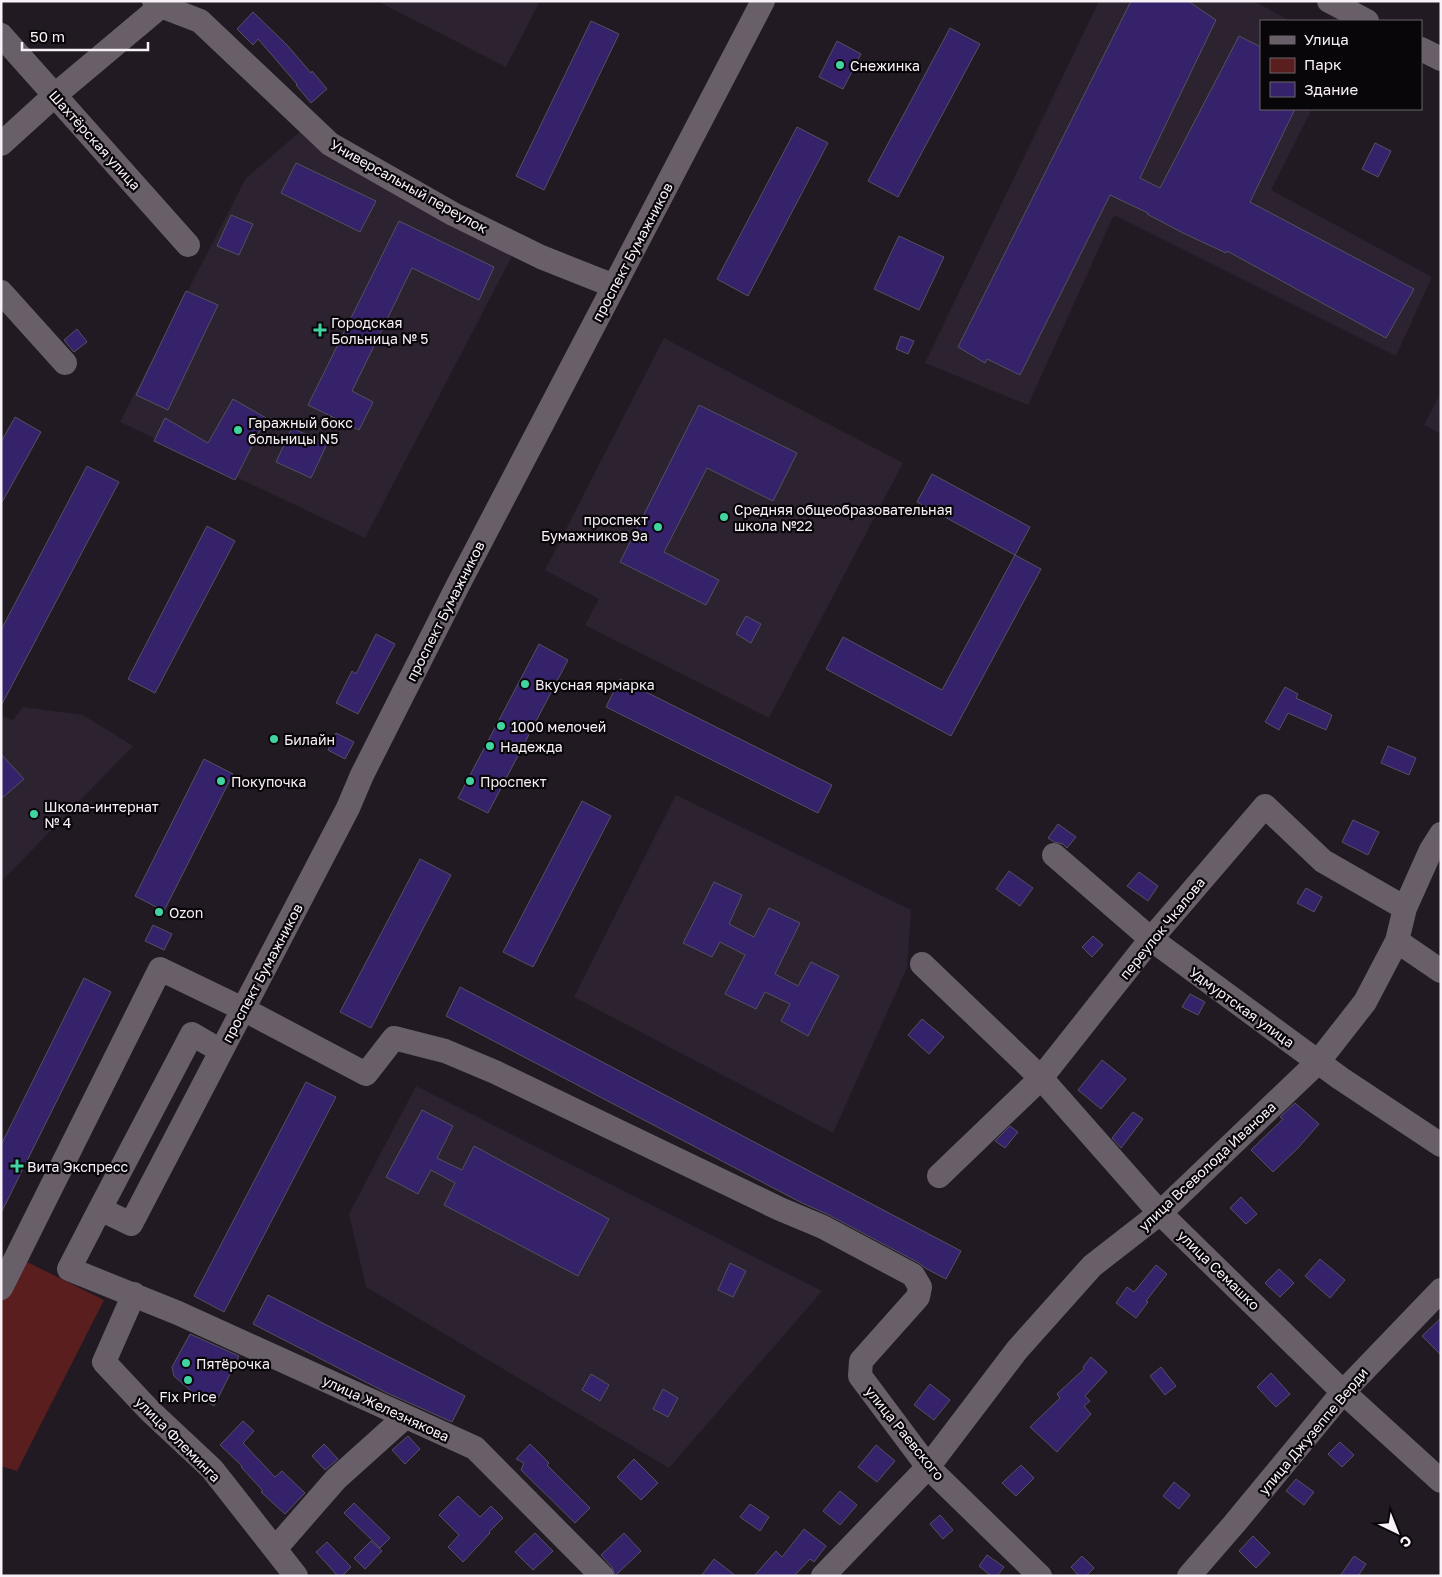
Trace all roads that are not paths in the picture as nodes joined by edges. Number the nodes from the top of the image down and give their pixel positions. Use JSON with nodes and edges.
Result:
{"nodes":[{"id":1,"x":763,"y":1,"type":"edge"},
{"id":2,"x":1329,"y":1,"type":"edge"},
{"id":3,"x":158,"y":4,"type":"edge"},
{"id":4,"x":1366,"y":20,"type":"edge"},
{"id":5,"x":1,"y":35,"type":"edge"},
{"id":6,"x":1422,"y":50,"type":"edge"},
{"id":7,"x":1441,"y":59,"type":"edge"},
{"id":8,"x":55,"y":95,"type":"junction"},
{"id":9,"x":1,"y":144,"type":"edge"},
{"id":10,"x":188,"y":244,"type":"dead end"},
{"id":11,"x":614,"y":286,"type":"junction"},
{"id":12,"x":1,"y":292,"type":"edge"},
{"id":13,"x":65,"y":363,"type":"dead end"},
{"id":14,"x":1441,"y":834,"type":"edge"},
{"id":15,"x":1054,"y":855,"type":"dead end"},
{"id":16,"x":1405,"y":908,"type":"junction"},
{"id":17,"x":1151,"y":940,"type":"junction"},
{"id":18,"x":1397,"y":941,"type":"junction"},
{"id":19,"x":922,"y":964,"type":"dead end"},
{"id":20,"x":1441,"y":971,"type":"edge"},
{"id":21,"x":243,"y":1009,"type":"junction"},
{"id":22,"x":221,"y":1051,"type":"junction"},
{"id":23,"x":1318,"y":1062,"type":"junction"},
{"id":24,"x":1041,"y":1078,"type":"junction"},
{"id":25,"x":1441,"y":1145,"type":"edge"},
{"id":26,"x":939,"y":1176,"type":"dead end"},
{"id":27,"x":100,"y":1209,"type":"junction"},
{"id":28,"x":1160,"y":1213,"type":"junction"},
{"id":29,"x":1,"y":1288,"type":"edge"},
{"id":30,"x":1441,"y":1290,"type":"edge"},
{"id":31,"x":134,"y":1294,"type":"junction"},
{"id":32,"x":1343,"y":1392,"type":"junction"},
{"id":33,"x":405,"y":1417,"type":"junction"},
{"id":34,"x":928,"y":1467,"type":"junction"},
{"id":35,"x":1441,"y":1481,"type":"edge"},
{"id":36,"x":275,"y":1548,"type":"junction"},
{"id":37,"x":296,"y":1576,"type":"edge"},
{"id":38,"x":602,"y":1576,"type":"edge"},
{"id":39,"x":823,"y":1576,"type":"edge"},
{"id":40,"x":1040,"y":1576,"type":"edge"},
{"id":41,"x":1189,"y":1576,"type":"edge"}],
"edges":[{"from":1,"to":11,"type":"street","name":"проспект Бумажников"},
{"from":2,"to":4,"type":"street"},
{"from":3,"to":8,"type":"street"},
{"from":3,"to":11,"type":"street","name":"Универсальный переулок"},
{"from":5,"to":8,"type":"street","name":"Шахтёрская улица"},
{"from":6,"to":7,"type":"street"},
{"from":8,"to":9,"type":"street"},
{"from":8,"to":10,"type":"street","name":"Шахтёрская улица"},
{"from":11,"to":21,"type":"street","name":"проспект Бумажников"},
{"from":12,"to":13,"type":"street"},
{"from":14,"to":16,"type":"street","name":"улица Всеволода Иванова"},
{"from":15,"to":17,"type":"street","name":"Удмуртская улица"},
{"from":16,"to":17,"type":"street","name":"переулок Чкалова"},
{"from":16,"to":18,"type":"street","name":"улица Всеволода Иванова"},
{"from":17,"to":23,"type":"street","name":"Удмуртская улица"},
{"from":17,"to":24,"type":"street","name":"переулок Чкалова"},
{"from":18,"to":20,"type":"street"},
{"from":18,"to":23,"type":"street","name":"улица Всеволода Иванова"},
{"from":19,"to":24,"type":"street","name":"улица Семашко"},
{"from":21,"to":22,"type":"street","name":"проспект Бумажников"},
{"from":21,"to":29,"type":"street"},
{"from":21,"to":34,"type":"street","name":"улица Раевского"},
{"from":22,"to":27,"type":"street","name":"проспект Бумажников"},
{"from":22,"to":27,"type":"street"},
{"from":23,"to":25,"type":"street","name":"Удмуртская улица"},
{"from":23,"to":28,"type":"street","name":"улица Всеволода Иванова"},
{"from":24,"to":26,"type":"street","name":"переулок Чкалова"},
{"from":24,"to":28,"type":"street","name":"улица Семашко"},
{"from":27,"to":31,"type":"street","name":"улица Железнякова"},
{"from":28,"to":32,"type":"street","name":"улица Семашко"},
{"from":28,"to":34,"type":"street","name":"улица Всеволода Иванова"},
{"from":30,"to":32,"type":"street","name":"улица Джузеппе Верди"},
{"from":31,"to":33,"type":"street","name":"улица Железнякова"},
{"from":31,"to":36,"type":"street","name":"улица Флеминга"},
{"from":32,"to":35,"type":"street","name":"улица Семашко"},
{"from":32,"to":41,"type":"street","name":"улица Джузеппе Верди"},
{"from":33,"to":36,"type":"street"},
{"from":33,"to":38,"type":"street","name":"улица Железнякова"},
{"from":34,"to":39,"type":"street","name":"улица Всеволода Иванова"},
{"from":34,"to":40,"type":"street","name":"улица Раевского"},
{"from":36,"to":37,"type":"street","name":"улица Флеминга"}]}
